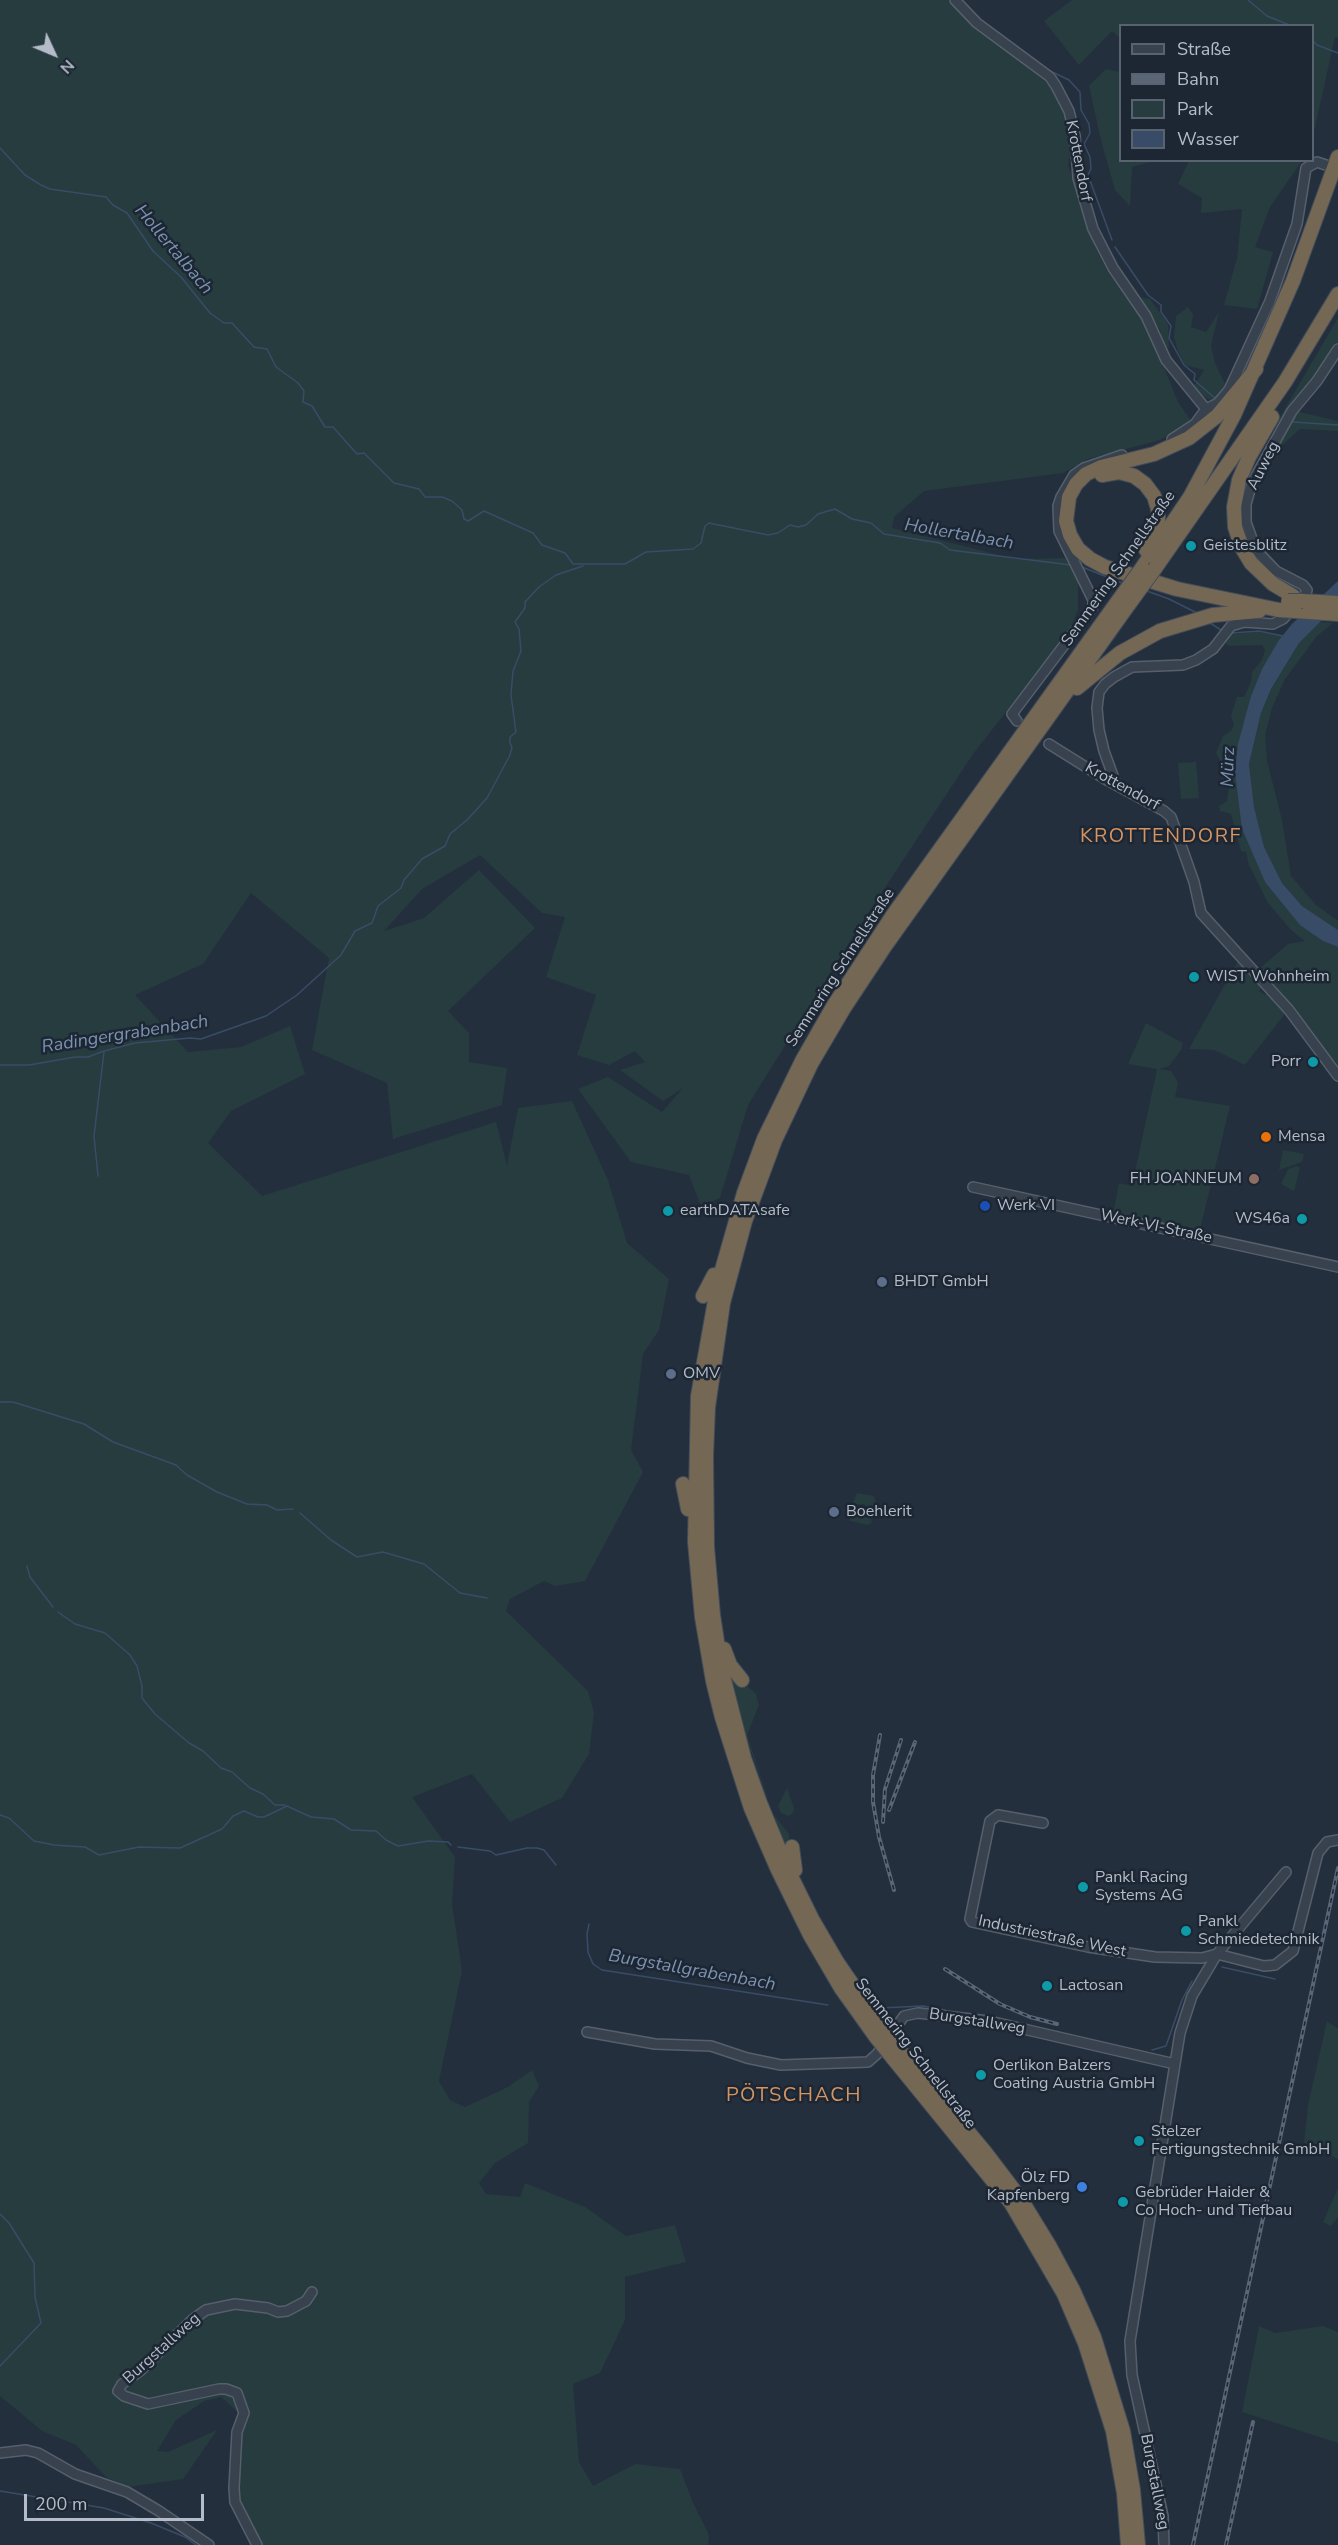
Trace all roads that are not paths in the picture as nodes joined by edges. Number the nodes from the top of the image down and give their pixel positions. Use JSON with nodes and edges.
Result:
{"nodes":[{"id":1,"x":955,"y":0,"type":"edge"},
{"id":2,"x":1338,"y":157,"type":"edge"},
{"id":3,"x":1326,"y":165,"type":"dead end"},
{"id":4,"x":1338,"y":294,"type":"edge"},
{"id":5,"x":1338,"y":349,"type":"edge"},
{"id":6,"x":1256,"y":369,"type":"junction"},
{"id":7,"x":1285,"y":382,"type":"junction"},
{"id":8,"x":1206,"y":409,"type":"junction"},
{"id":9,"x":1147,"y":570,"type":"junction"},
{"id":10,"x":1291,"y":602,"type":"junction"},
{"id":11,"x":1124,"y":603,"type":"junction"},
{"id":12,"x":1338,"y":603,"type":"edge"},
{"id":13,"x":1338,"y":614,"type":"edge"},
{"id":14,"x":1062,"y":697,"type":"junction"},
{"id":15,"x":1017,"y":721,"type":"dead end"},
{"id":16,"x":1049,"y":744,"type":"dead end"},
{"id":17,"x":1116,"y":784,"type":"junction"},
{"id":18,"x":1338,"y":1076,"type":"edge"},
{"id":19,"x":974,"y":1188,"type":"dead end"},
{"id":20,"x":728,"y":1246,"type":"junction"},
{"id":21,"x":1338,"y":1267,"type":"edge"},
{"id":22,"x":703,"y":1296,"type":"dead end"},
{"id":23,"x":683,"y":1484,"type":"dead end"},
{"id":24,"x":694,"y":1542,"type":"junction"},
{"id":25,"x":712,"y":1600,"type":"junction"},
{"id":26,"x":742,"y":1680,"type":"dead end"},
{"id":27,"x":1043,"y":1823,"type":"dead end"},
{"id":28,"x":1338,"y":1840,"type":"edge"},
{"id":29,"x":792,"y":1847,"type":"dead end"},
{"id":30,"x":1286,"y":1872,"type":"dead end"},
{"id":31,"x":812,"y":1919,"type":"junction"},
{"id":32,"x":1217,"y":1954,"type":"junction"},
{"id":33,"x":587,"y":2032,"type":"dead end"},
{"id":34,"x":880,"y":2033,"type":"junction"},
{"id":35,"x":892,"y":2048,"type":"junction"},
{"id":36,"x":1175,"y":2064,"type":"junction"},
{"id":37,"x":312,"y":2292,"type":"dead end"},
{"id":38,"x":0,"y":2453,"type":"edge"},
{"id":39,"x":209,"y":2545,"type":"edge"},
{"id":40,"x":257,"y":2545,"type":"edge"},
{"id":41,"x":1128,"y":2545,"type":"edge"},
{"id":42,"x":1138,"y":2545,"type":"edge"},
{"id":43,"x":1164,"y":2545,"type":"edge"}],
"edges":[{"from":1,"to":8,"type":"street","name":"Krottendorf"},
{"from":2,"to":6,"type":"highway","name":"Semmering Schnellstraße"},
{"from":3,"to":8,"type":"street"},
{"from":4,"to":7,"type":"highway","name":"Semmering Schnellstraße"},
{"from":5,"to":17,"type":"street","name":"Auweg"},
{"from":6,"to":9,"type":"highway","name":"Semmering Schnellstraße"},
{"from":6,"to":9,"type":"highway"},
{"from":7,"to":9,"type":"highway","name":"Semmering Schnellstraße"},
{"from":7,"to":10,"type":"highway"},
{"from":8,"to":15,"type":"street"},
{"from":9,"to":9,"type":"highway"},
{"from":9,"to":10,"type":"highway"},
{"from":9,"to":11,"type":"highway","name":"Semmering Schnellstraße","bridge":true},
{"from":10,"to":12,"type":"highway"},
{"from":10,"to":13,"type":"highway","bridge":true},
{"from":10,"to":14,"type":"highway"},
{"from":11,"to":14,"type":"highway","name":"Semmering Schnellstraße"},
{"from":11,"to":20,"type":"highway","name":"Semmering Schnellstraße"},
{"from":14,"to":25,"type":"highway","name":"Semmering Schnellstraße"},
{"from":16,"to":17,"type":"street","name":"Krottendorf"},
{"from":17,"to":18,"type":"street","name":"Krottendorf"},
{"from":19,"to":21,"type":"street","name":"Werk-VI-Straße"},
{"from":20,"to":22,"type":"highway"},
{"from":20,"to":24,"type":"highway","name":"Semmering Schnellstraße"},
{"from":23,"to":24,"type":"highway"},
{"from":24,"to":34,"type":"highway","name":"Semmering Schnellstraße"},
{"from":25,"to":26,"type":"highway"},
{"from":25,"to":31,"type":"highway","name":"Semmering Schnellstraße"},
{"from":27,"to":32,"type":"street","name":"Industriestraße West"},
{"from":28,"to":32,"type":"street"},
{"from":29,"to":31,"type":"highway"},
{"from":30,"to":32,"type":"street","name":"Burgstallweg"},
{"from":31,"to":34,"type":"highway","name":"Semmering Schnellstraße"},
{"from":32,"to":36,"type":"street","name":"Burgstallweg"},
{"from":33,"to":36,"type":"street","name":"Burgstallweg"},
{"from":34,"to":35,"type":"highway","name":"Semmering Schnellstraße","bridge":true},
{"from":35,"to":41,"type":"highway","name":"Semmering Schnellstraße"},
{"from":35,"to":42,"type":"highway","name":"Semmering Schnellstraße"},
{"from":36,"to":43,"type":"street","name":"Burgstallweg"},
{"from":37,"to":40,"type":"street","name":"Burgstallweg"},
{"from":38,"to":39,"type":"street"}]}
